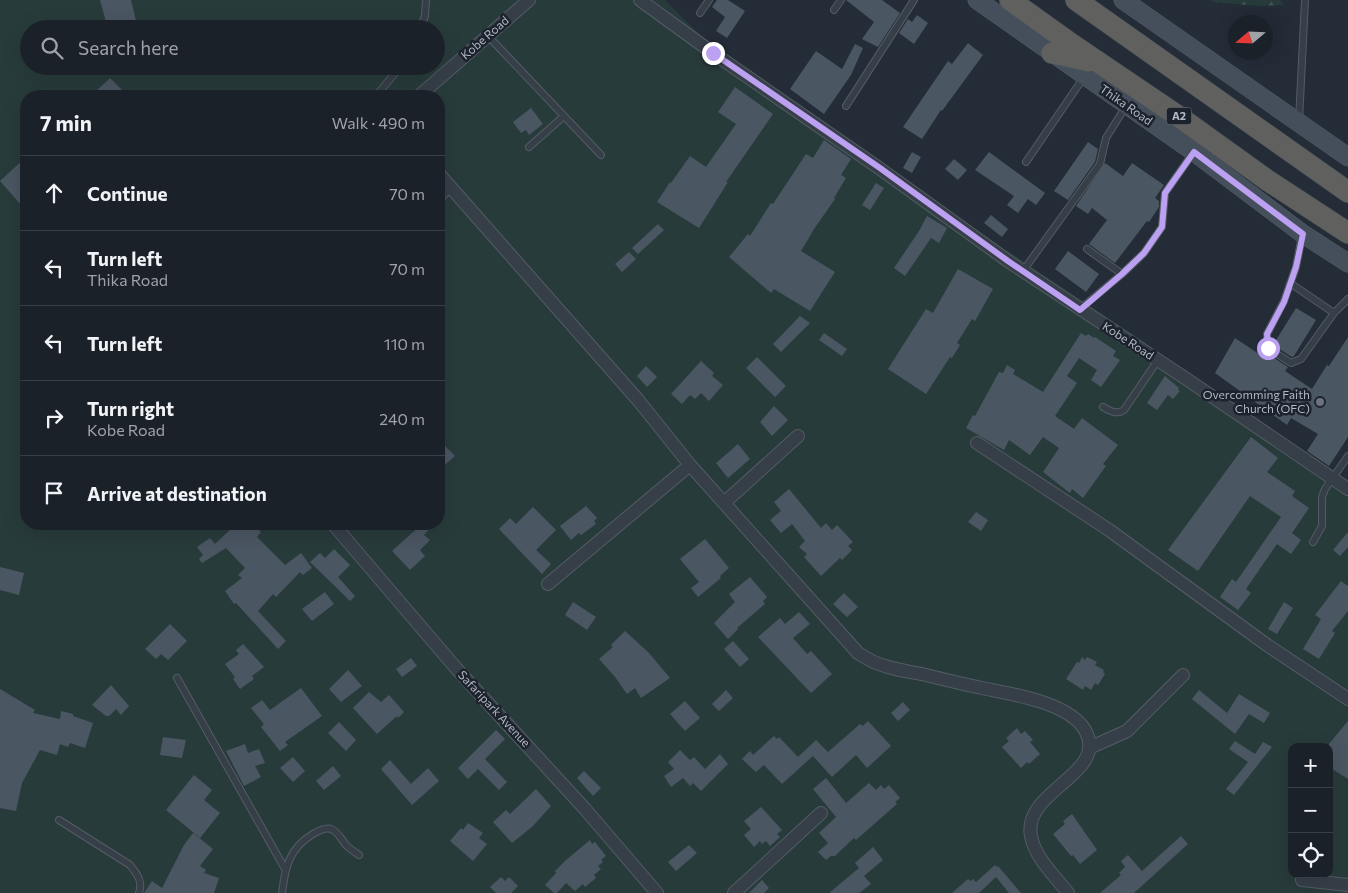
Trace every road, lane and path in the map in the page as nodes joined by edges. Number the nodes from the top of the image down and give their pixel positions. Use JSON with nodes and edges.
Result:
{"nodes":[{"id":1,"x":426,"y":0,"type":"edge"},
{"id":2,"x":529,"y":0,"type":"edge"},
{"id":3,"x":640,"y":0,"type":"edge"},
{"id":4,"x":710,"y":0,"type":"edge"},
{"id":5,"x":841,"y":0,"type":"edge"},
{"id":6,"x":914,"y":0,"type":"edge"},
{"id":7,"x":977,"y":0,"type":"edge"},
{"id":8,"x":1010,"y":0,"type":"edge"},
{"id":9,"x":1076,"y":0,"type":"edge"},
{"id":10,"x":1123,"y":0,"type":"edge"},
{"id":11,"x":1305,"y":0,"type":"edge"},
{"id":12,"x":834,"y":10,"type":"dead end"},
{"id":13,"x":700,"y":13,"type":"dead end"},
{"id":14,"x":424,"y":20,"type":"edge"},
{"id":15,"x":488,"y":36,"type":"junction"},
{"id":16,"x":1052,"y":53,"type":"joint"},
{"id":17,"x":1093,"y":70,"type":"junction"},
{"id":18,"x":445,"y":73,"type":"edge"},
{"id":19,"x":394,"y":75,"type":"edge"},
{"id":20,"x":443,"y":75,"type":"edge"},
{"id":21,"x":381,"y":90,"type":"edge"},
{"id":22,"x":426,"y":90,"type":"edge"},
{"id":23,"x":1127,"y":105,"type":"junction"},
{"id":24,"x":846,"y":106,"type":"dead end"},
{"id":25,"x":564,"y":116,"type":"junction"},
{"id":26,"x":1299,"y":122,"type":"junction"},
{"id":27,"x":529,"y":147,"type":"dead end"},
{"id":28,"x":1194,"y":152,"type":"junction"},
{"id":29,"x":600,"y":155,"type":"dead end"},
{"id":30,"x":1348,"y":157,"type":"edge"},
{"id":31,"x":1026,"y":162,"type":"dead end"},
{"id":32,"x":445,"y":181,"type":"edge"},
{"id":33,"x":449,"y":186,"type":"junction"},
{"id":34,"x":445,"y":190,"type":"edge"},
{"id":35,"x":1348,"y":192,"type":"edge"},
{"id":36,"x":1348,"y":233,"type":"edge"},
{"id":37,"x":1303,"y":234,"type":"junction"},
{"id":38,"x":1087,"y":249,"type":"dead end"},
{"id":39,"x":1348,"y":263,"type":"edge"},
{"id":40,"x":1023,"y":271,"type":"junction"},
{"id":41,"x":1122,"y":274,"type":"junction"},
{"id":42,"x":1290,"y":284,"type":"junction"},
{"id":43,"x":1348,"y":299,"type":"edge"},
{"id":44,"x":1080,"y":310,"type":"junction"},
{"id":45,"x":1334,"y":313,"type":"junction"},
{"id":46,"x":1158,"y":360,"type":"junction"},
{"id":47,"x":1104,"y":407,"type":"dead end"},
{"id":48,"x":798,"y":436,"type":"dead end"},
{"id":49,"x":977,"y":443,"type":"dead end"},
{"id":50,"x":1348,"y":456,"type":"edge"},
{"id":51,"x":690,"y":465,"type":"junction"},
{"id":52,"x":1333,"y":479,"type":"junction"},
{"id":53,"x":1348,"y":489,"type":"edge"},
{"id":54,"x":724,"y":503,"type":"junction"},
{"id":55,"x":338,"y":530,"type":"edge"},
{"id":56,"x":1313,"y":542,"type":"dead end"},
{"id":57,"x":548,"y":584,"type":"dead end"},
{"id":58,"x":1183,"y":675,"type":"dead end"},
{"id":59,"x":177,"y":678,"type":"dead end"},
{"id":60,"x":1348,"y":699,"type":"edge"},
{"id":61,"x":1089,"y":748,"type":"junction"},
{"id":62,"x":821,"y":813,"type":"dead end"},
{"id":63,"x":59,"y":820,"type":"dead end"},
{"id":64,"x":359,"y":855,"type":"dead end"},
{"id":65,"x":285,"y":869,"type":"junction"},
{"id":66,"x":1302,"y":880,"type":"dead end"},
{"id":67,"x":1348,"y":885,"type":"edge"},
{"id":68,"x":139,"y":893,"type":"edge"},
{"id":69,"x":282,"y":893,"type":"edge"},
{"id":70,"x":657,"y":893,"type":"edge"},
{"id":71,"x":734,"y":893,"type":"edge"},
{"id":72,"x":1068,"y":893,"type":"edge"}],
"edges":[{"from":1,"to":14,"type":"lane"},
{"from":2,"to":15,"type":"street","name":"Kobe Road"},
{"from":3,"to":40,"type":"street","name":"Kobe Road"},
{"from":4,"to":13,"type":"lane"},
{"from":5,"to":12,"type":"lane"},
{"from":6,"to":24,"type":"lane"},
{"from":7,"to":16,"type":"main road"},
{"from":8,"to":17,"type":"highway","name":"Thika Road","number":"A2"},
{"from":9,"to":35,"type":"highway"},
{"from":10,"to":26,"type":"main road"},
{"from":11,"to":26,"type":"lane"},
{"from":15,"to":18,"type":"street","name":"Kobe Road"},
{"from":15,"to":25,"type":"lane"},
{"from":16,"to":17,"type":"highway"},
{"from":17,"to":23,"type":"main road","name":"Thika Road"},
{"from":17,"to":31,"type":"lane"},
{"from":17,"to":36,"type":"highway","name":"Thika Road","number":"A2"},
{"from":19,"to":21,"type":"lane"},
{"from":20,"to":22,"type":"street","name":"Kobe Road"},
{"from":23,"to":28,"type":"main road","name":"Thika Road"},
{"from":23,"to":40,"type":"lane"},
{"from":25,"to":27,"type":"lane"},
{"from":25,"to":29,"type":"lane"},
{"from":26,"to":30,"type":"main road"},
{"from":28,"to":37,"type":"main road","name":"Thika Road"},
{"from":28,"to":41,"type":"lane"},
{"from":32,"to":33,"type":"street"},
{"from":33,"to":34,"type":"street"},
{"from":33,"to":51,"type":"street"},
{"from":37,"to":39,"type":"main road","name":"Thika Road"},
{"from":37,"to":42,"type":"lane"},
{"from":38,"to":41,"type":"lane"},
{"from":40,"to":44,"type":"street","name":"Kobe Road"},
{"from":41,"to":44,"type":"lane"},
{"from":42,"to":45,"type":"lane"},
{"from":42,"to":45,"type":"lane"},
{"from":43,"to":45,"type":"lane"},
{"from":44,"to":46,"type":"street","name":"Kobe Road"},
{"from":46,"to":47,"type":"lane"},
{"from":46,"to":52,"type":"street","name":"Kobe Road"},
{"from":48,"to":54,"type":"street"},
{"from":49,"to":60,"type":"street"},
{"from":50,"to":52,"type":"lane"},
{"from":51,"to":54,"type":"street"},
{"from":51,"to":57,"type":"street"},
{"from":52,"to":53,"type":"street","name":"Kobe Road"},
{"from":52,"to":56,"type":"lane"},
{"from":54,"to":61,"type":"street"},
{"from":55,"to":70,"type":"street","name":"Safaripark Avenue"},
{"from":58,"to":61,"type":"street"},
{"from":59,"to":65,"type":"lane"},
{"from":61,"to":72,"type":"street"},
{"from":62,"to":71,"type":"street"},
{"from":63,"to":68,"type":"lane"},
{"from":64,"to":65,"type":"lane"},
{"from":65,"to":69,"type":"lane"},
{"from":66,"to":67,"type":"street"}]}
